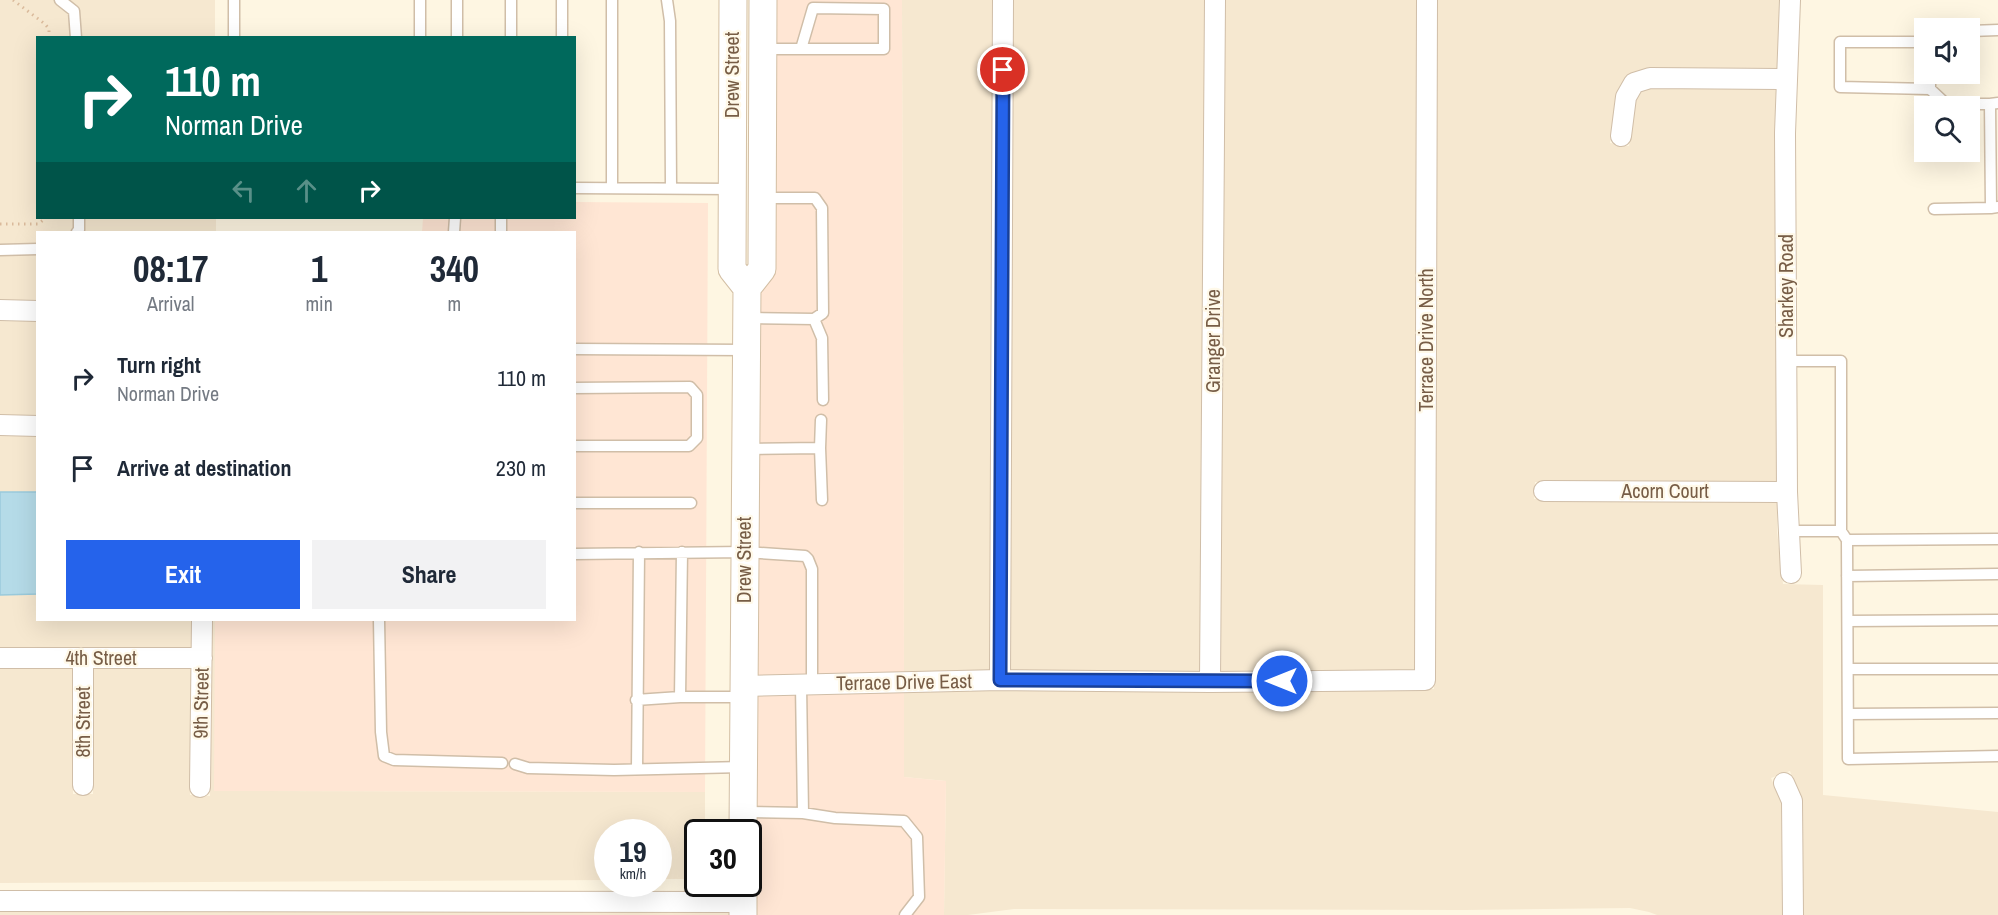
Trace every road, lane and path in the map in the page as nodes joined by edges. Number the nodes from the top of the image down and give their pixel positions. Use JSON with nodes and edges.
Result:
{"nodes":[{"id":1,"x":13,"y":0,"type":"edge"},
{"id":2,"x":60,"y":0,"type":"edge"},
{"id":3,"x":234,"y":0,"type":"edge"},
{"id":4,"x":420,"y":0,"type":"edge"},
{"id":5,"x":457,"y":0,"type":"edge"},
{"id":6,"x":511,"y":0,"type":"edge"},
{"id":7,"x":562,"y":0,"type":"edge"},
{"id":8,"x":612,"y":0,"type":"edge"},
{"id":9,"x":667,"y":0,"type":"edge"},
{"id":10,"x":733,"y":0,"type":"edge"},
{"id":11,"x":763,"y":0,"type":"edge"},
{"id":12,"x":1003,"y":0,"type":"edge"},
{"id":13,"x":1215,"y":0,"type":"edge"},
{"id":14,"x":1427,"y":0,"type":"edge"},
{"id":15,"x":1790,"y":0,"type":"edge"},
{"id":16,"x":1998,"y":30,"type":"edge"},
{"id":17,"x":1980,"y":31,"type":"edge"},
{"id":18,"x":49,"y":36,"type":"edge"},
{"id":19,"x":76,"y":36,"type":"edge"},
{"id":20,"x":234,"y":36,"type":"edge"},
{"id":21,"x":420,"y":36,"type":"edge"},
{"id":22,"x":457,"y":36,"type":"edge"},
{"id":23,"x":511,"y":36,"type":"edge"},
{"id":24,"x":562,"y":36,"type":"edge"},
{"id":25,"x":1914,"y":42,"type":"edge"},
{"id":26,"x":763,"y":49,"type":"junction"},
{"id":27,"x":801,"y":49,"type":"junction"},
{"id":28,"x":1787,"y":79,"type":"junction"},
{"id":29,"x":1930,"y":84,"type":"edge"},
{"id":30,"x":1930,"y":89,"type":"junction"},
{"id":31,"x":1994,"y":104,"type":"edge"},
{"id":32,"x":1621,"y":136,"type":"dead end"},
{"id":33,"x":576,"y":188,"type":"edge"},
{"id":34,"x":612,"y":188,"type":"junction"},
{"id":35,"x":671,"y":188,"type":"junction"},
{"id":36,"x":732,"y":189,"type":"junction"},
{"id":37,"x":762,"y":198,"type":"junction"},
{"id":38,"x":1995,"y":208,"type":"edge"},
{"id":39,"x":1934,"y":209,"type":"dead end"},
{"id":40,"x":44,"y":219,"type":"edge"},
{"id":41,"x":0,"y":224,"type":"edge"},
{"id":42,"x":36,"y":249,"type":"edge"},
{"id":43,"x":0,"y":250,"type":"edge"},
{"id":44,"x":747,"y":288,"type":"junction"},
{"id":45,"x":0,"y":310,"type":"edge"},
{"id":46,"x":36,"y":311,"type":"edge"},
{"id":47,"x":747,"y":318,"type":"junction"},
{"id":48,"x":814,"y":319,"type":"junction"},
{"id":49,"x":576,"y":349,"type":"edge"},
{"id":50,"x":747,"y":350,"type":"junction"},
{"id":51,"x":1786,"y":361,"type":"junction"},
{"id":52,"x":576,"y":388,"type":"edge"},
{"id":53,"x":823,"y":400,"type":"dead end"},
{"id":54,"x":821,"y":420,"type":"dead end"},
{"id":55,"x":0,"y":425,"type":"edge"},
{"id":56,"x":36,"y":426,"type":"edge"},
{"id":57,"x":576,"y":446,"type":"edge"},
{"id":58,"x":820,"y":448,"type":"junction"},
{"id":59,"x":745,"y":449,"type":"junction"},
{"id":60,"x":1544,"y":490,"type":"dead end"},
{"id":61,"x":1787,"y":492,"type":"junction"},
{"id":62,"x":822,"y":500,"type":"dead end"},
{"id":63,"x":576,"y":503,"type":"edge"},
{"id":64,"x":691,"y":503,"type":"dead end"},
{"id":65,"x":1788,"y":531,"type":"junction"},
{"id":66,"x":1841,"y":531,"type":"junction"},
{"id":67,"x":1998,"y":539,"type":"edge"},
{"id":68,"x":1847,"y":540,"type":"junction"},
{"id":69,"x":639,"y":552,"type":"junction"},
{"id":70,"x":682,"y":552,"type":"junction"},
{"id":71,"x":744,"y":552,"type":"junction"},
{"id":72,"x":576,"y":554,"type":"edge"},
{"id":73,"x":1791,"y":573,"type":"dead end"},
{"id":74,"x":1998,"y":574,"type":"edge"},
{"id":75,"x":1847,"y":576,"type":"junction"},
{"id":76,"x":1998,"y":620,"type":"edge"},
{"id":77,"x":202,"y":621,"type":"edge"},
{"id":78,"x":379,"y":621,"type":"edge"},
{"id":79,"x":1848,"y":621,"type":"junction"},
{"id":80,"x":0,"y":658,"type":"edge"},
{"id":81,"x":83,"y":658,"type":"junction"},
{"id":82,"x":202,"y":658,"type":"junction"},
{"id":83,"x":1848,"y":669,"type":"junction"},
{"id":84,"x":1998,"y":669,"type":"edge"},
{"id":85,"x":1000,"y":680,"type":"junction"},
{"id":86,"x":1425,"y":680,"type":"joint"},
{"id":87,"x":1210,"y":682,"type":"junction"},
{"id":88,"x":807,"y":684,"type":"junction"},
{"id":89,"x":744,"y":691,"type":"junction"},
{"id":90,"x":680,"y":697,"type":"junction"},
{"id":91,"x":636,"y":700,"type":"junction"},
{"id":92,"x":1998,"y":713,"type":"edge"},
{"id":93,"x":1848,"y":714,"type":"junction"},
{"id":94,"x":1998,"y":756,"type":"edge"},
{"id":95,"x":502,"y":763,"type":"dead end"},
{"id":96,"x":515,"y":764,"type":"dead end"},
{"id":97,"x":744,"y":766,"type":"junction"},
{"id":98,"x":637,"y":769,"type":"junction"},
{"id":99,"x":1784,"y":783,"type":"dead end"},
{"id":100,"x":83,"y":785,"type":"dead end"},
{"id":101,"x":200,"y":787,"type":"dead end"},
{"id":102,"x":803,"y":813,"type":"junction"},
{"id":103,"x":743,"y":819,"type":"edge"},
{"id":104,"x":762,"y":819,"type":"edge"},
{"id":105,"x":743,"y":900,"type":"edge"},
{"id":106,"x":0,"y":901,"type":"edge"},
{"id":107,"x":904,"y":915,"type":"edge"},
{"id":108,"x":1793,"y":915,"type":"edge"}],
"edges":[{"from":1,"to":18,"type":"path"},
{"from":2,"to":19,"type":"lane"},
{"from":3,"to":20,"type":"lane"},
{"from":4,"to":21,"type":"lane"},
{"from":5,"to":22,"type":"lane"},
{"from":6,"to":23,"type":"lane"},
{"from":7,"to":24,"type":"lane"},
{"from":8,"to":34,"type":"lane"},
{"from":9,"to":35,"type":"lane"},
{"from":10,"to":36,"type":"main road","name":"Drew Street"},
{"from":11,"to":26,"type":"main road","name":"Drew Street"},
{"from":12,"to":85,"type":"street"},
{"from":13,"to":87,"type":"street","name":"Granger Drive"},
{"from":14,"to":86,"type":"street","name":"Terrace Drive North"},
{"from":15,"to":28,"type":"street","name":"Sharkey Road"},
{"from":16,"to":17,"type":"lane"},
{"from":25,"to":30,"type":"lane"},
{"from":26,"to":27,"type":"lane"},
{"from":26,"to":37,"type":"main road","name":"Drew Street"},
{"from":27,"to":27,"type":"lane"},
{"from":28,"to":32,"type":"street"},
{"from":28,"to":51,"type":"street","name":"Sharkey Road"},
{"from":29,"to":30,"type":"lane"},
{"from":30,"to":31,"type":"lane"},
{"from":31,"to":38,"type":"lane"},
{"from":33,"to":34,"type":"lane"},
{"from":34,"to":35,"type":"lane"},
{"from":35,"to":36,"type":"lane"},
{"from":36,"to":44,"type":"main road","name":"Drew Street"},
{"from":37,"to":44,"type":"main road","name":"Drew Street"},
{"from":37,"to":48,"type":"lane"},
{"from":38,"to":39,"type":"lane"},
{"from":40,"to":41,"type":"path"},
{"from":42,"to":43,"type":"lane"},
{"from":44,"to":47,"type":"main road","name":"Drew Street"},
{"from":45,"to":46,"type":"street"},
{"from":47,"to":48,"type":"lane"},
{"from":47,"to":50,"type":"main road","name":"Drew Street"},
{"from":48,"to":53,"type":"lane"},
{"from":49,"to":50,"type":"lane"},
{"from":50,"to":59,"type":"main road","name":"Drew Street"},
{"from":51,"to":61,"type":"street","name":"Sharkey Road"},
{"from":51,"to":66,"type":"lane"},
{"from":52,"to":57,"type":"lane"},
{"from":54,"to":58,"type":"lane"},
{"from":55,"to":56,"type":"street"},
{"from":58,"to":59,"type":"lane"},
{"from":58,"to":62,"type":"lane"},
{"from":59,"to":71,"type":"main road","name":"Drew Street"},
{"from":60,"to":61,"type":"street","name":"Acorn Court"},
{"from":61,"to":65,"type":"street","name":"Sharkey Road"},
{"from":63,"to":64,"type":"lane"},
{"from":65,"to":66,"type":"lane"},
{"from":65,"to":73,"type":"street","name":"Sharkey Road"},
{"from":66,"to":68,"type":"lane"},
{"from":67,"to":68,"type":"lane"},
{"from":68,"to":75,"type":"lane"},
{"from":69,"to":70,"type":"lane"},
{"from":69,"to":72,"type":"lane"},
{"from":69,"to":91,"type":"lane"},
{"from":70,"to":71,"type":"lane"},
{"from":70,"to":90,"type":"lane"},
{"from":71,"to":88,"type":"lane"},
{"from":71,"to":89,"type":"main road","name":"Drew Street"},
{"from":74,"to":75,"type":"lane"},
{"from":75,"to":79,"type":"lane"},
{"from":76,"to":79,"type":"lane"},
{"from":77,"to":82,"type":"street","name":"9th Street"},
{"from":78,"to":95,"type":"lane"},
{"from":79,"to":83,"type":"lane"},
{"from":80,"to":81,"type":"street","name":"4th Street"},
{"from":81,"to":82,"type":"street","name":"4th Street"},
{"from":81,"to":100,"type":"street","name":"8th Street"},
{"from":82,"to":101,"type":"street","name":"9th Street"},
{"from":83,"to":84,"type":"lane"},
{"from":83,"to":93,"type":"lane"},
{"from":85,"to":87,"type":"street","name":"Terrace Drive East"},
{"from":85,"to":88,"type":"street","name":"Terrace Drive East"},
{"from":86,"to":87,"type":"street","name":"Terrace Drive East"},
{"from":88,"to":89,"type":"street","name":"Terrace Drive East"},
{"from":88,"to":102,"type":"lane"},
{"from":89,"to":90,"type":"lane"},
{"from":89,"to":97,"type":"main road","name":"Drew Street"},
{"from":90,"to":91,"type":"lane"},
{"from":91,"to":98,"type":"lane"},
{"from":92,"to":93,"type":"lane"},
{"from":93,"to":94,"type":"lane"},
{"from":96,"to":98,"type":"lane"},
{"from":97,"to":98,"type":"lane"},
{"from":97,"to":103,"type":"main road","name":"Drew Street"},
{"from":99,"to":108,"type":"street"},
{"from":102,"to":104,"type":"lane"},
{"from":102,"to":107,"type":"lane"},
{"from":105,"to":106,"type":"street"}]}
